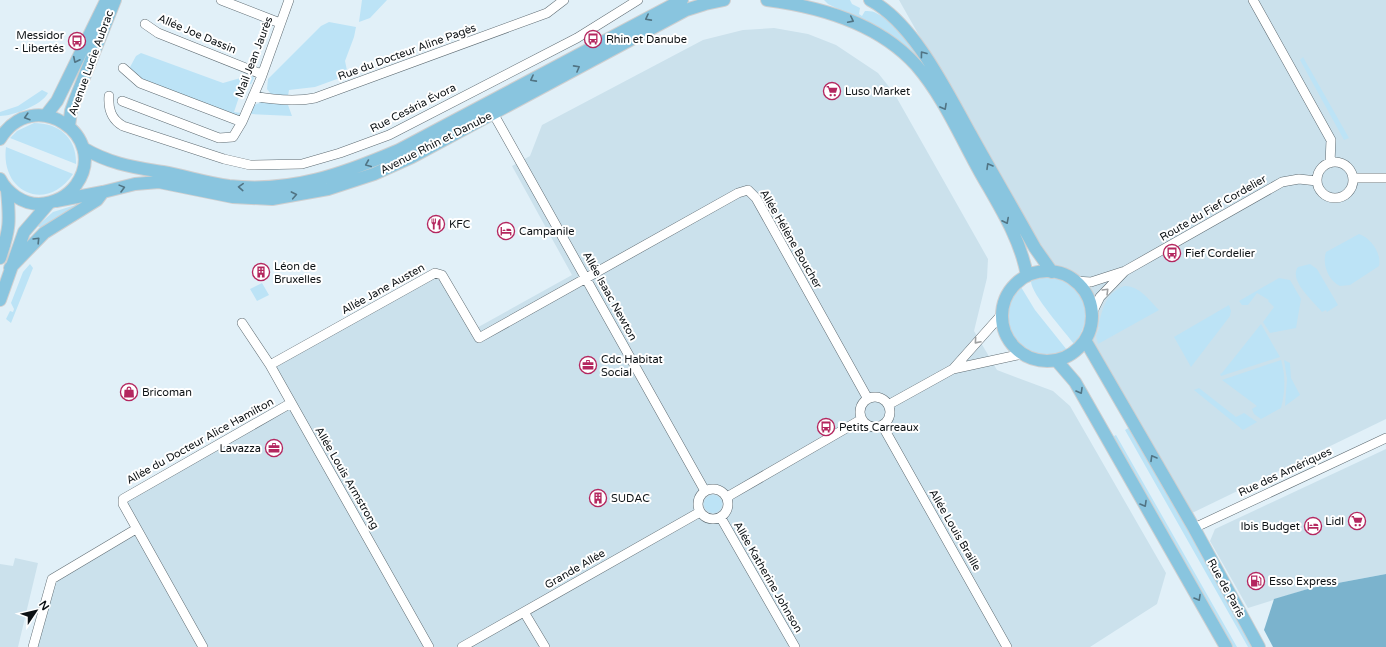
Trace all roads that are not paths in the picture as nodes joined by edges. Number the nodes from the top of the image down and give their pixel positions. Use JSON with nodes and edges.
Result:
{"nodes":[{"id":1,"x":106,"y":0,"type":"edge"},
{"id":2,"x":115,"y":0,"type":"edge"},
{"id":3,"x":221,"y":0,"type":"edge"},
{"id":4,"x":289,"y":0,"type":"edge"},
{"id":5,"x":564,"y":0,"type":"edge"},
{"id":6,"x":638,"y":0,"type":"edge"},
{"id":7,"x":682,"y":0,"type":"edge"},
{"id":8,"x":724,"y":0,"type":"edge"},
{"id":9,"x":767,"y":0,"type":"edge"},
{"id":10,"x":870,"y":0,"type":"edge"},
{"id":11,"x":1253,"y":0,"type":"edge"},
{"id":12,"x":814,"y":4,"type":"edge"},
{"id":13,"x":280,"y":23,"type":"junction"},
{"id":14,"x":145,"y":24,"type":"dead end"},
{"id":15,"x":123,"y":68,"type":"dead end"},
{"id":16,"x":261,"y":74,"type":"junction"},
{"id":17,"x":109,"y":96,"type":"dead end"},
{"id":18,"x":253,"y":96,"type":"junction"},
{"id":19,"x":122,"y":101,"type":"dead end"},
{"id":20,"x":493,"y":113,"type":"junction"},
{"id":21,"x":46,"y":115,"type":"junction"},
{"id":22,"x":242,"y":122,"type":"junction"},
{"id":23,"x":5,"y":124,"type":"edge"},
{"id":24,"x":69,"y":126,"type":"junction"},
{"id":25,"x":0,"y":139,"type":"edge"},
{"id":26,"x":83,"y":148,"type":"junction"},
{"id":27,"x":1330,"y":163,"type":"junction"},
{"id":28,"x":1353,"y":178,"type":"junction"},
{"id":29,"x":1386,"y":178,"type":"edge"},
{"id":30,"x":0,"y":179,"type":"edge"},
{"id":31,"x":1317,"y":181,"type":"junction"},
{"id":32,"x":7,"y":190,"type":"junction"},
{"id":33,"x":103,"y":192,"type":"junction"},
{"id":34,"x":52,"y":202,"type":"junction"},
{"id":35,"x":0,"y":253,"type":"edge"},
{"id":36,"x":10,"y":268,"type":"junction"},
{"id":37,"x":1052,"y":272,"type":"junction"},
{"id":38,"x":1125,"y":272,"type":"junction"},
{"id":39,"x":1027,"y":276,"type":"junction"},
{"id":40,"x":586,"y":279,"type":"junction"},
{"id":41,"x":1075,"y":281,"type":"junction"},
{"id":42,"x":0,"y":300,"type":"edge"},
{"id":43,"x":1092,"y":313,"type":"junction"},
{"id":44,"x":1002,"y":314,"type":"junction"},
{"id":45,"x":242,"y":323,"type":"dead end"},
{"id":46,"x":1084,"y":340,"type":"junction"},
{"id":47,"x":1022,"y":354,"type":"junction"},
{"id":48,"x":1056,"y":360,"type":"junction"},
{"id":49,"x":270,"y":365,"type":"junction"},
{"id":50,"x":953,"y":369,"type":"junction"},
{"id":51,"x":868,"y":399,"type":"junction"},
{"id":52,"x":291,"y":403,"type":"junction"},
{"id":53,"x":888,"y":405,"type":"junction"},
{"id":54,"x":862,"y":419,"type":"junction"},
{"id":55,"x":882,"y":425,"type":"junction"},
{"id":56,"x":1386,"y":438,"type":"edge"},
{"id":57,"x":706,"y":491,"type":"junction"},
{"id":58,"x":727,"y":497,"type":"junction"},
{"id":59,"x":700,"y":512,"type":"junction"},
{"id":60,"x":721,"y":518,"type":"junction"},
{"id":61,"x":1194,"y":528,"type":"junction"},
{"id":62,"x":136,"y":529,"type":"junction"},
{"id":63,"x":524,"y":612,"type":"junction"},
{"id":64,"x":34,"y":647,"type":"edge"},
{"id":65,"x":203,"y":647,"type":"edge"},
{"id":66,"x":429,"y":647,"type":"edge"},
{"id":67,"x":462,"y":647,"type":"edge"},
{"id":68,"x":545,"y":647,"type":"edge"},
{"id":69,"x":795,"y":647,"type":"edge"},
{"id":70,"x":1007,"y":647,"type":"edge"},
{"id":71,"x":1226,"y":647,"type":"edge"},
{"id":72,"x":1259,"y":647,"type":"edge"}],
"edges":[{"from":1,"to":21,"type":"main road","name":"Avenue Lucie Aubrac","one_way":true},
{"from":2,"to":24,"type":"main road","name":"Avenue Lucie Aubrac"},
{"from":3,"to":13,"type":"street"},
{"from":4,"to":13,"type":"street","name":"Mail Jean Jaurès"},
{"from":5,"to":18,"type":"street","name":"Rue du Docteur Aline Pagès"},
{"from":6,"to":17,"type":"street","name":"Rue Cesária Évora"},
{"from":7,"to":26,"type":"main road","name":"Avenue Rhin et Danube","one_way":true},
{"from":20,"to":8,"type":"main road","name":"Avenue Rhin et Danube","one_way":true},
{"from":9,"to":12,"type":"main road"},
{"from":37,"to":10,"type":"main road","one_way":true},
{"from":11,"to":27,"type":"street"},
{"from":12,"to":39,"type":"main road","one_way":true},
{"from":13,"to":16,"type":"street","name":"Mail Jean Jaurès"},
{"from":14,"to":16,"type":"street","name":"Allée Joe Dassin"},
{"from":15,"to":22,"type":"street"},
{"from":16,"to":18,"type":"street","name":"Mail Jean Jaurès"},
{"from":18,"to":22,"type":"street","name":"Mail Jean Jaurès"},
{"from":19,"to":22,"type":"street","name":"Mail Jean Jaurès"},
{"from":33,"to":20,"type":"main road","name":"Avenue Rhin et Danube","one_way":true},
{"from":20,"to":40,"type":"street","name":"Allée Isaac Newton"},
{"from":21,"to":23,"type":"main road","one_way":true},
{"from":21,"to":24,"type":"main road"},
{"from":23,"to":25,"type":"main road"},
{"from":24,"to":26,"type":"main road"},
{"from":26,"to":34,"type":"main road"},
{"from":27,"to":28,"type":"street"},
{"from":27,"to":31,"type":"street"},
{"from":28,"to":29,"type":"street"},
{"from":28,"to":31,"type":"street"},
{"from":30,"to":32,"type":"main road"},
{"from":31,"to":38,"type":"street","name":"Route du Fief Cordelier"},
{"from":32,"to":34,"type":"main road","name":"Avenue Rhin et Danube"},
{"from":32,"to":35,"type":"main road"},
{"from":33,"to":34,"type":"main road","name":"Avenue Rhin et Danube"},
{"from":36,"to":33,"type":"main road","one_way":true},
{"from":34,"to":36,"type":"main road"},
{"from":36,"to":42,"type":"main road"},
{"from":37,"to":39,"type":"main road"},
{"from":37,"to":41,"type":"main road"},
{"from":38,"to":41,"type":"street","name":"Route du Fief Cordelier"},
{"from":43,"to":38,"type":"street","name":"Route du Fief Cordelier","one_way":true},
{"from":39,"to":44,"type":"main road"},
{"from":40,"to":49,"type":"street","name":"Allée Jane Austen"},
{"from":40,"to":51,"type":"street","name":"Allée Hélène Boucher"},
{"from":40,"to":57,"type":"street","name":"Allée Isaac Newton"},
{"from":41,"to":43,"type":"main road"},
{"from":43,"to":46,"type":"main road"},
{"from":44,"to":47,"type":"main road"},
{"from":44,"to":50,"type":"street","one_way":true},
{"from":45,"to":49,"type":"street","name":"Allée Louis Armstrong"},
{"from":46,"to":48,"type":"main road"},
{"from":61,"to":46,"type":"main road","name":"Rue de Paris","one_way":true},
{"from":47,"to":48,"type":"main road"},
{"from":47,"to":50,"type":"street"},
{"from":48,"to":71,"type":"main road","one_way":true},
{"from":49,"to":52,"type":"street","name":"Allée Louis Armstrong"},
{"from":50,"to":53,"type":"street"},
{"from":51,"to":53,"type":"street"},
{"from":51,"to":54,"type":"street"},
{"from":52,"to":62,"type":"street","name":"Allée du Docteur Alice Hamilton"},
{"from":52,"to":66,"type":"street","name":"Allée Louis Armstrong"},
{"from":53,"to":55,"type":"street"},
{"from":54,"to":55,"type":"street"},
{"from":54,"to":58,"type":"street"},
{"from":55,"to":70,"type":"street","name":"Allée Louis Braille"},
{"from":56,"to":61,"type":"street","name":"Rue des Amériques"},
{"from":57,"to":58,"type":"street"},
{"from":57,"to":59,"type":"street"},
{"from":58,"to":60,"type":"street"},
{"from":59,"to":60,"type":"street"},
{"from":59,"to":63,"type":"street","name":"Grande Allée"},
{"from":60,"to":69,"type":"street","name":"Allée Katherine Johnson"},
{"from":61,"to":72,"type":"main road","name":"Rue de Paris"},
{"from":62,"to":64,"type":"street"},
{"from":62,"to":65,"type":"street","name":"Allée du Docteur Alice Hamilton"},
{"from":63,"to":67,"type":"street","name":"Grande Allée"},
{"from":63,"to":68,"type":"street"}]}
